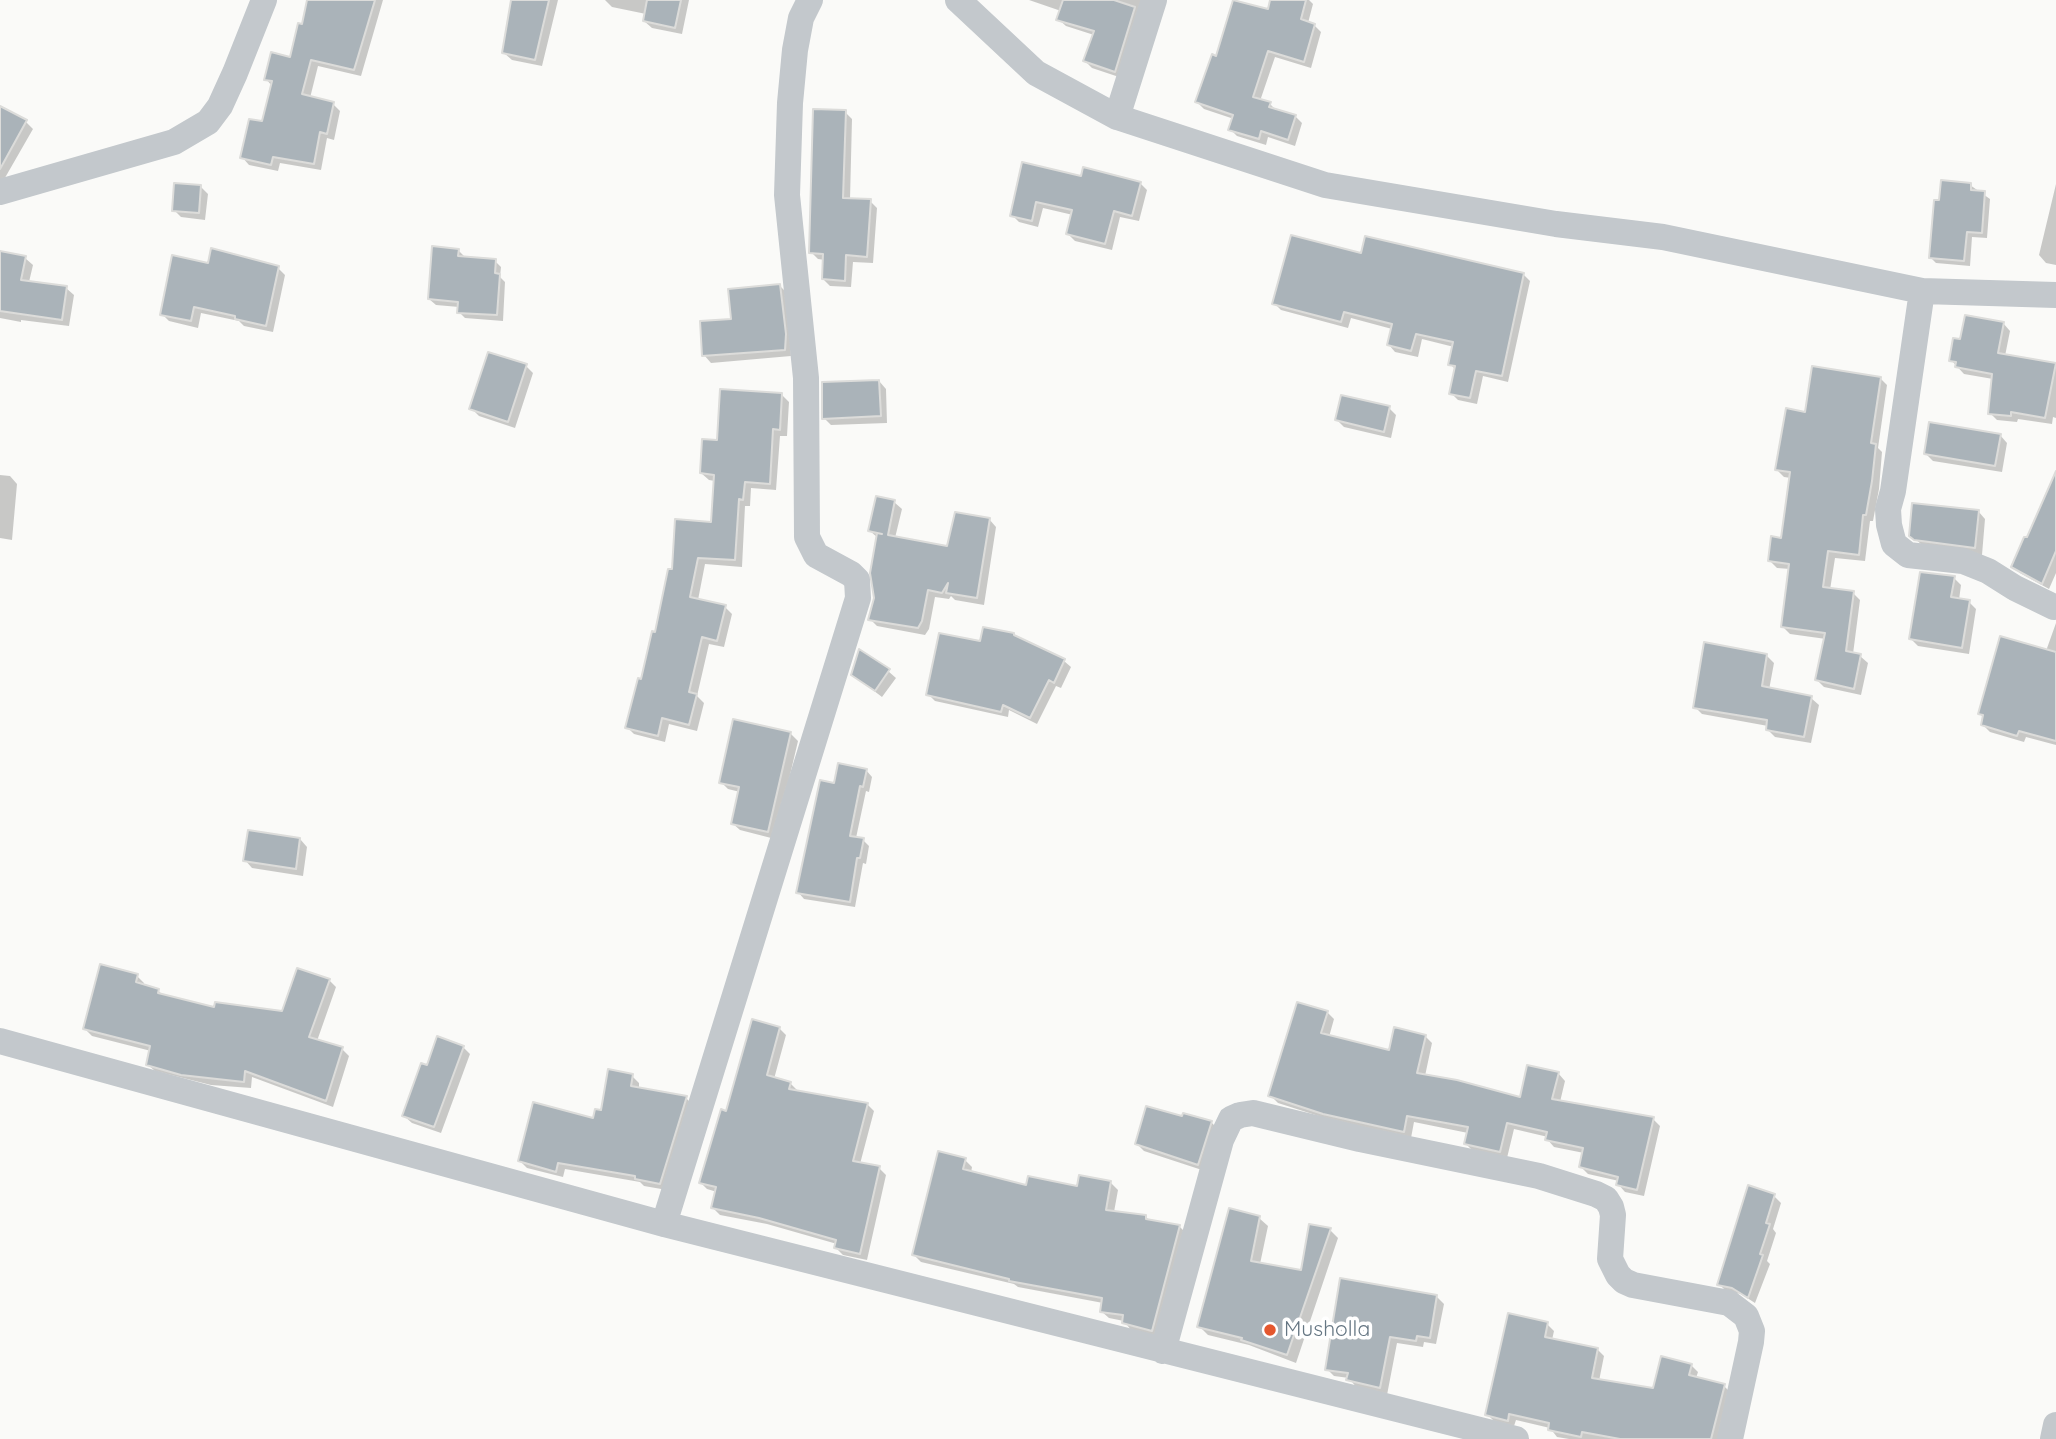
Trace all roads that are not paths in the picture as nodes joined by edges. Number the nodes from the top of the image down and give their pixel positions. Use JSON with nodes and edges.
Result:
{"nodes":[{"id":1,"x":264,"y":0,"type":"edge"},
{"id":2,"x":810,"y":0,"type":"edge"},
{"id":3,"x":958,"y":0,"type":"edge"},
{"id":4,"x":1154,"y":0,"type":"edge"},
{"id":5,"x":1117,"y":117,"type":"junction"},
{"id":6,"x":0,"y":192,"type":"edge"},
{"id":7,"x":1922,"y":291,"type":"junction"},
{"id":8,"x":2056,"y":295,"type":"edge"},
{"id":9,"x":2054,"y":607,"type":"dead end"},
{"id":10,"x":0,"y":1041,"type":"edge"},
{"id":11,"x":664,"y":1224,"type":"junction"},
{"id":12,"x":1163,"y":1351,"type":"junction"},
{"id":13,"x":2056,"y":1425,"type":"edge"},
{"id":14,"x":1516,"y":1439,"type":"edge"},
{"id":15,"x":1730,"y":1439,"type":"edge"},
{"id":16,"x":2053,"y":1439,"type":"edge"}],
"edges":[{"from":1,"to":6,"type":"street"},
{"from":2,"to":11,"type":"street"},
{"from":3,"to":5,"type":"street"},
{"from":4,"to":5,"type":"street"},
{"from":5,"to":7,"type":"street"},
{"from":7,"to":8,"type":"street"},
{"from":7,"to":9,"type":"street"},
{"from":10,"to":11,"type":"street"},
{"from":11,"to":12,"type":"street"},
{"from":12,"to":14,"type":"street"},
{"from":12,"to":15,"type":"street"},
{"from":13,"to":16,"type":"street"}]}
